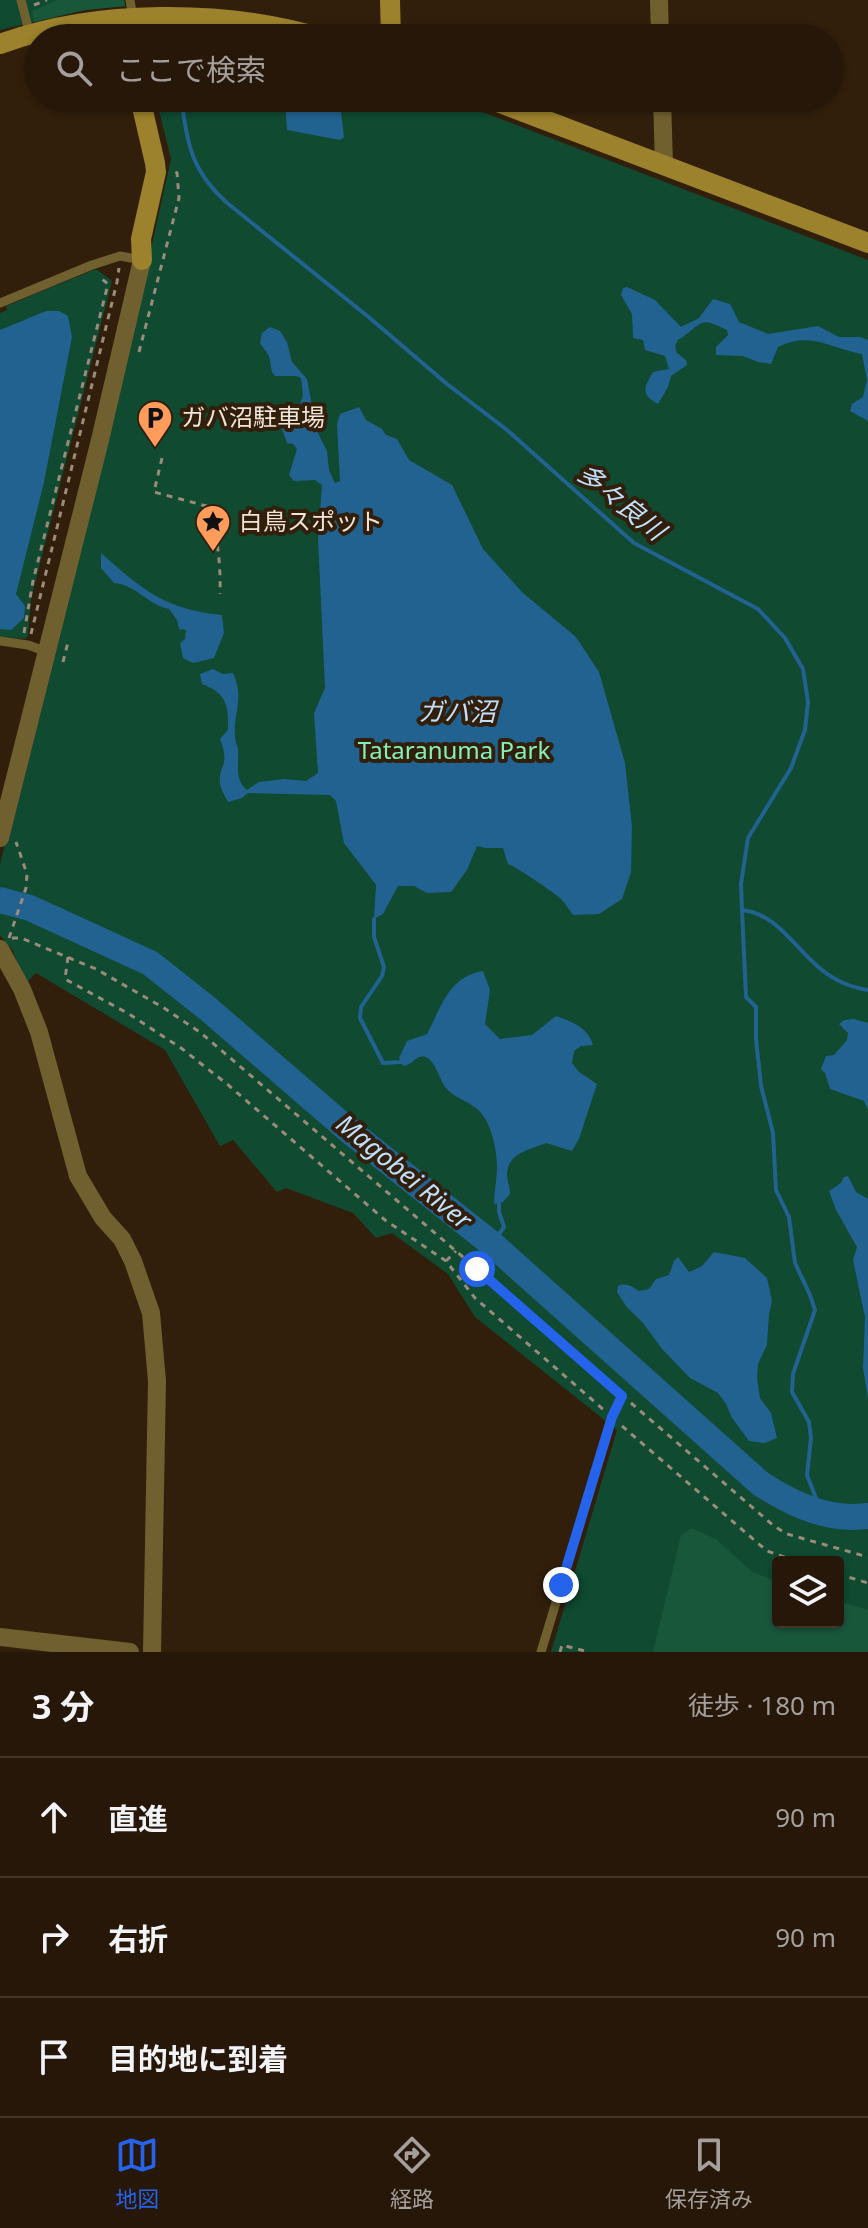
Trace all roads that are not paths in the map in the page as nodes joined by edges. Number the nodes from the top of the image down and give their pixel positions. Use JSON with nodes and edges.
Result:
{"nodes":[{"id":1,"x":21,"y":0,"type":"edge"},
{"id":2,"x":390,"y":0,"type":"edge"},
{"id":3,"x":659,"y":0,"type":"edge"},
{"id":4,"x":192,"y":11,"type":"edge"},
{"id":5,"x":130,"y":19,"type":"edge"},
{"id":6,"x":27,"y":24,"type":"edge"},
{"id":7,"x":92,"y":24,"type":"edge"},
{"id":8,"x":259,"y":24,"type":"edge"},
{"id":9,"x":391,"y":24,"type":"edge"},
{"id":10,"x":660,"y":24,"type":"edge"},
{"id":11,"x":24,"y":36,"type":"edge"},
{"id":12,"x":1,"y":40,"type":"edge"},
{"id":13,"x":143,"y":112,"type":"edge"},
{"id":14,"x":524,"y":112,"type":"edge"},
{"id":15,"x":662,"y":112,"type":"edge"},
{"id":16,"x":664,"y":165,"type":"junction"},
{"id":17,"x":868,"y":243,"type":"edge"},
{"id":18,"x":142,"y":260,"type":"junction"},
{"id":19,"x":0,"y":303,"type":"edge"},
{"id":20,"x":0,"y":641,"type":"edge"},
{"id":21,"x":47,"y":652,"type":"junction"},
{"id":22,"x":0,"y":838,"type":"edge"},
{"id":23,"x":3,"y":944,"type":"edge"},
{"id":24,"x":622,"y":1396,"type":"road end"},
{"id":25,"x":0,"y":1637,"type":"edge"},
{"id":26,"x":130,"y":1652,"type":"edge"},
{"id":27,"x":152,"y":1652,"type":"edge"},
{"id":28,"x":541,"y":1652,"type":"edge"}],
"edges":[{"from":1,"to":6,"type":"lane"},
{"from":2,"to":9,"type":"street"},
{"from":3,"to":10,"type":"street"},
{"from":4,"to":5,"type":"street"},
{"from":4,"to":8,"type":"street"},
{"from":5,"to":7,"type":"street"},
{"from":11,"to":12,"type":"street"},
{"from":13,"to":18,"type":"street"},
{"from":14,"to":16,"type":"street"},
{"from":15,"to":16,"type":"street"},
{"from":16,"to":17,"type":"street"},
{"from":18,"to":19,"type":"lane"},
{"from":18,"to":21,"type":"street"},
{"from":20,"to":21,"type":"lane"},
{"from":21,"to":22,"type":"street"},
{"from":23,"to":27,"type":"street"},
{"from":24,"to":28,"type":"lane"},
{"from":25,"to":26,"type":"street"}]}
